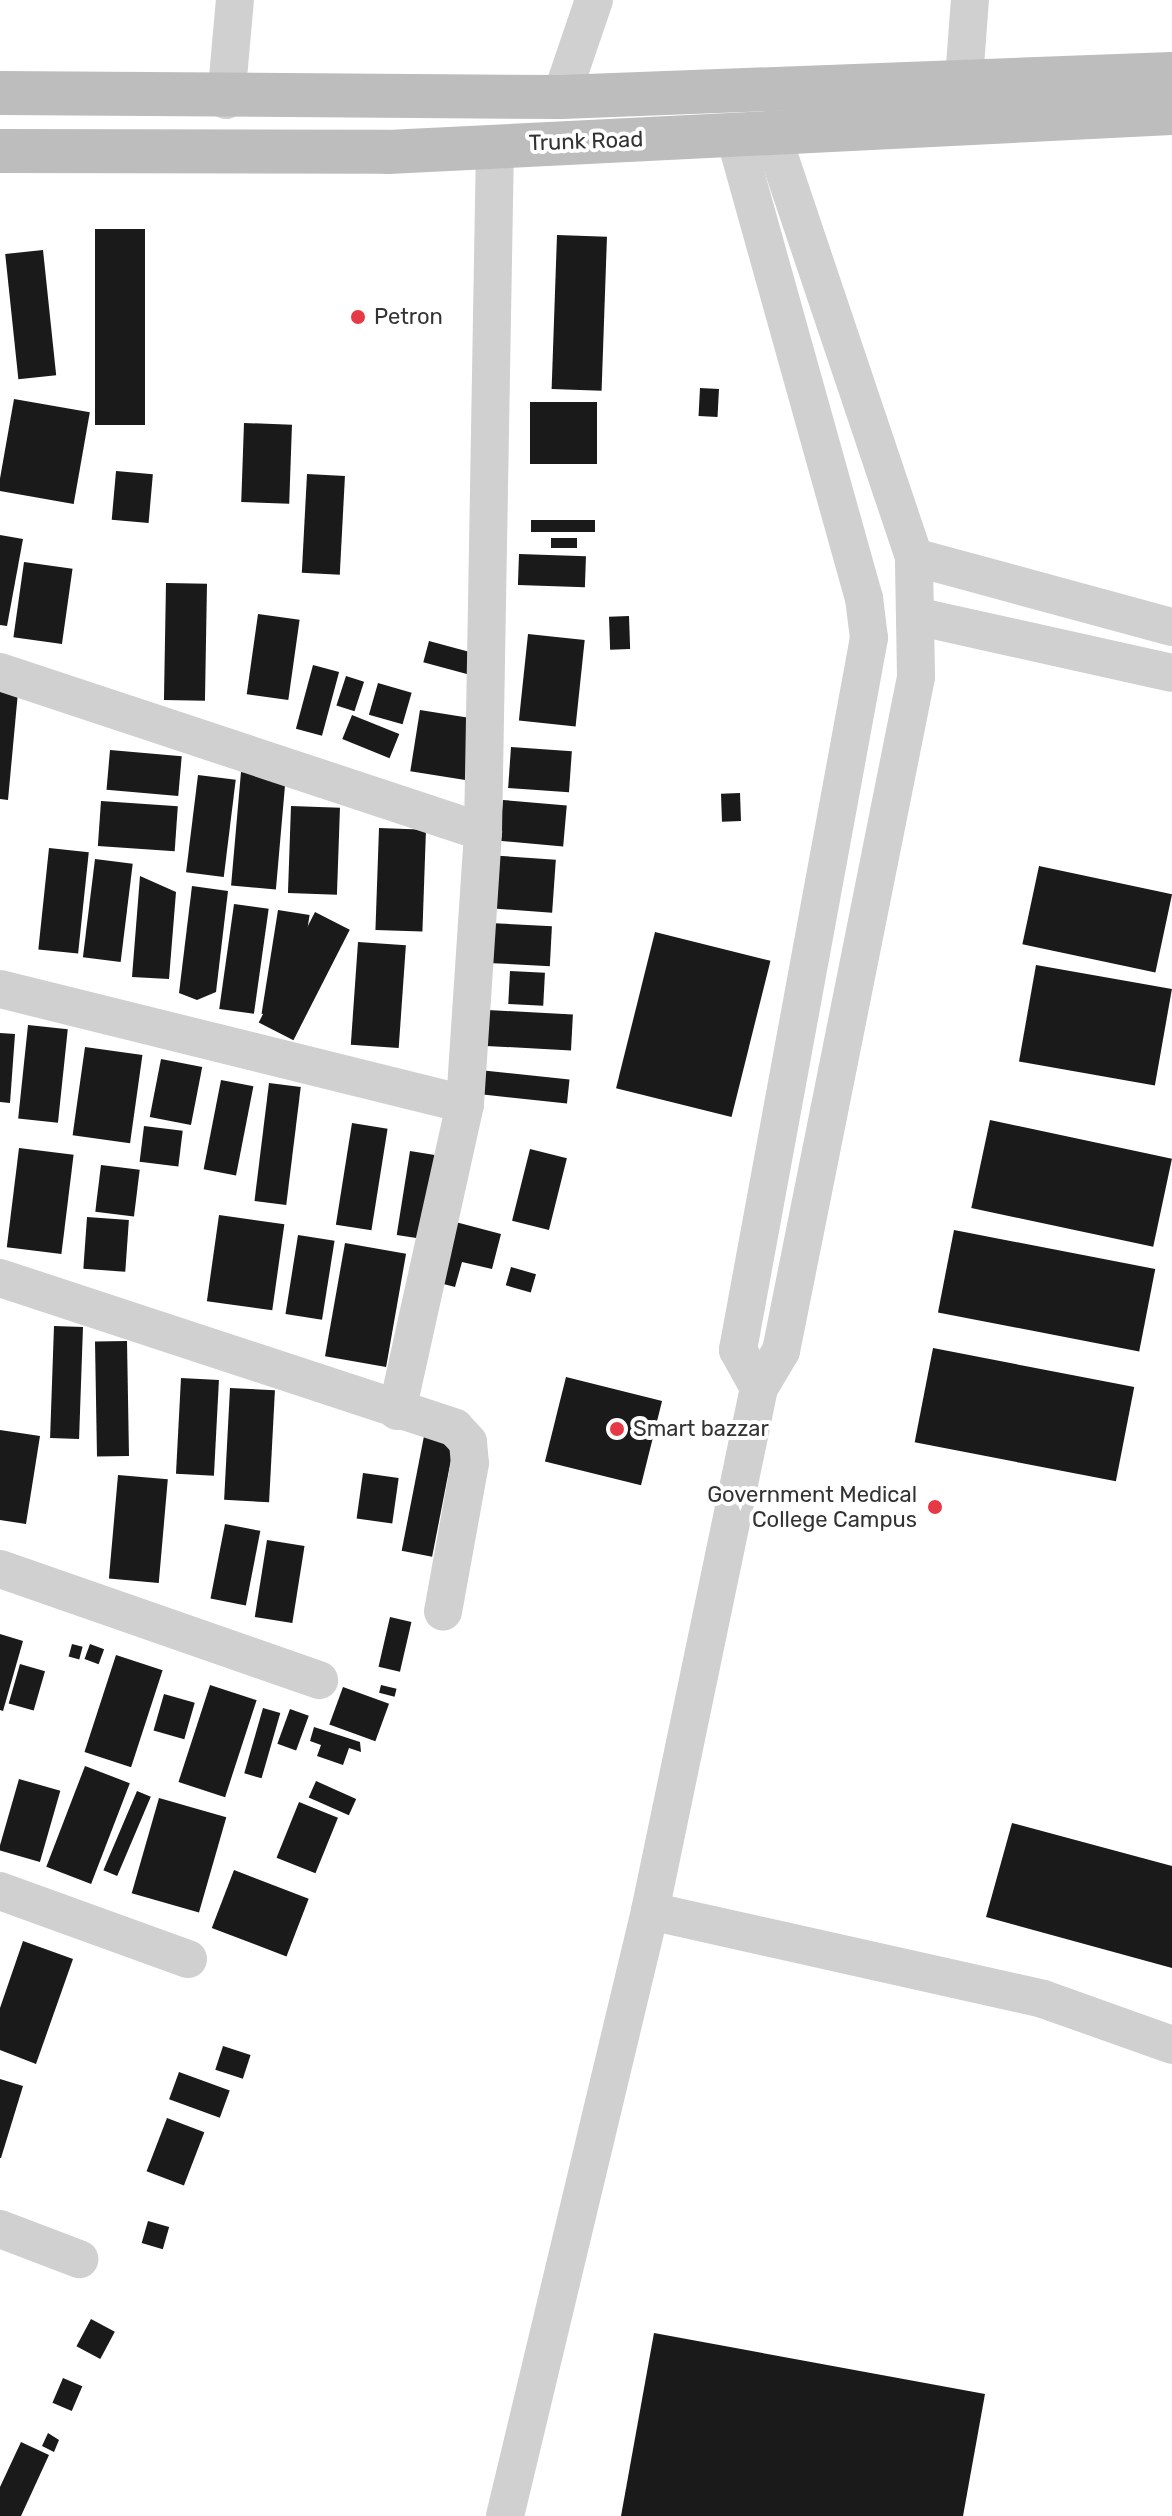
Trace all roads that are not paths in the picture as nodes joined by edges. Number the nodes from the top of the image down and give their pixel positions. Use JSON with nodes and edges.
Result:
{"nodes":[{"id":1,"x":235,"y":0,"type":"edge"},
{"id":2,"x":594,"y":0,"type":"edge"},
{"id":3,"x":970,"y":0,"type":"edge"},
{"id":4,"x":1172,"y":74,"type":"edge"},
{"id":5,"x":964,"y":79,"type":"junction"},
{"id":6,"x":0,"y":93,"type":"edge"},
{"id":7,"x":561,"y":97,"type":"junction"},
{"id":8,"x":226,"y":100,"type":"junction"},
{"id":9,"x":1172,"y":113,"type":"edge"},
{"id":10,"x":753,"y":132,"type":"junction"},
{"id":11,"x":495,"y":144,"type":"junction"},
{"id":12,"x":0,"y":151,"type":"edge"},
{"id":13,"x":914,"y":557,"type":"junction"},
{"id":14,"x":864,"y":598,"type":"junction"},
{"id":15,"x":919,"y":607,"type":"junction"},
{"id":16,"x":1172,"y":627,"type":"edge"},
{"id":17,"x":0,"y":672,"type":"edge"},
{"id":18,"x":1172,"y":673,"type":"edge"},
{"id":19,"x":483,"y":832,"type":"junction"},
{"id":20,"x":817,"y":934,"type":"junction"},
{"id":21,"x":861,"y":944,"type":"junction"},
{"id":22,"x":0,"y":989,"type":"edge"},
{"id":23,"x":465,"y":1104,"type":"junction"},
{"id":24,"x":0,"y":1278,"type":"edge"},
{"id":25,"x":759,"y":1388,"type":"junction"},
{"id":26,"x":397,"y":1411,"type":"junction"},
{"id":27,"x":0,"y":1569,"type":"edge"},
{"id":28,"x":443,"y":1612,"type":"dead end"},
{"id":29,"x":319,"y":1680,"type":"dead end"},
{"id":30,"x":0,"y":1891,"type":"edge"},
{"id":31,"x":650,"y":1911,"type":"junction"},
{"id":32,"x":188,"y":1959,"type":"dead end"},
{"id":33,"x":1172,"y":2045,"type":"edge"},
{"id":34,"x":0,"y":2229,"type":"edge"},
{"id":35,"x":79,"y":2259,"type":"dead end"},
{"id":36,"x":505,"y":2516,"type":"edge"}],
"edges":[{"from":1,"to":8,"type":"street"},
{"from":2,"to":7,"type":"street"},
{"from":3,"to":5,"type":"street"},
{"from":4,"to":5,"type":"main road"},
{"from":5,"to":7,"type":"main road"},
{"from":6,"to":8,"type":"main road"},
{"from":7,"to":8,"type":"main road"},
{"from":9,"to":10,"type":"main road","name":"Trunk Road"},
{"from":10,"to":11,"type":"main road","name":"Trunk Road"},
{"from":10,"to":13,"type":"street"},
{"from":10,"to":14,"type":"street"},
{"from":11,"to":12,"type":"main road","name":"Trunk Road"},
{"from":11,"to":19,"type":"street"},
{"from":13,"to":15,"type":"street"},
{"from":13,"to":16,"type":"street"},
{"from":14,"to":15,"type":"street"},
{"from":14,"to":20,"type":"street"},
{"from":15,"to":18,"type":"street"},
{"from":15,"to":21,"type":"street"},
{"from":17,"to":19,"type":"street"},
{"from":19,"to":23,"type":"street"},
{"from":20,"to":21,"type":"street"},
{"from":20,"to":25,"type":"street"},
{"from":21,"to":25,"type":"street"},
{"from":22,"to":23,"type":"street"},
{"from":23,"to":26,"type":"street"},
{"from":24,"to":26,"type":"street"},
{"from":25,"to":31,"type":"street"},
{"from":26,"to":28,"type":"street"},
{"from":27,"to":29,"type":"street"},
{"from":30,"to":32,"type":"street"},
{"from":31,"to":33,"type":"street"},
{"from":31,"to":36,"type":"street"},
{"from":34,"to":35,"type":"street"}]}
